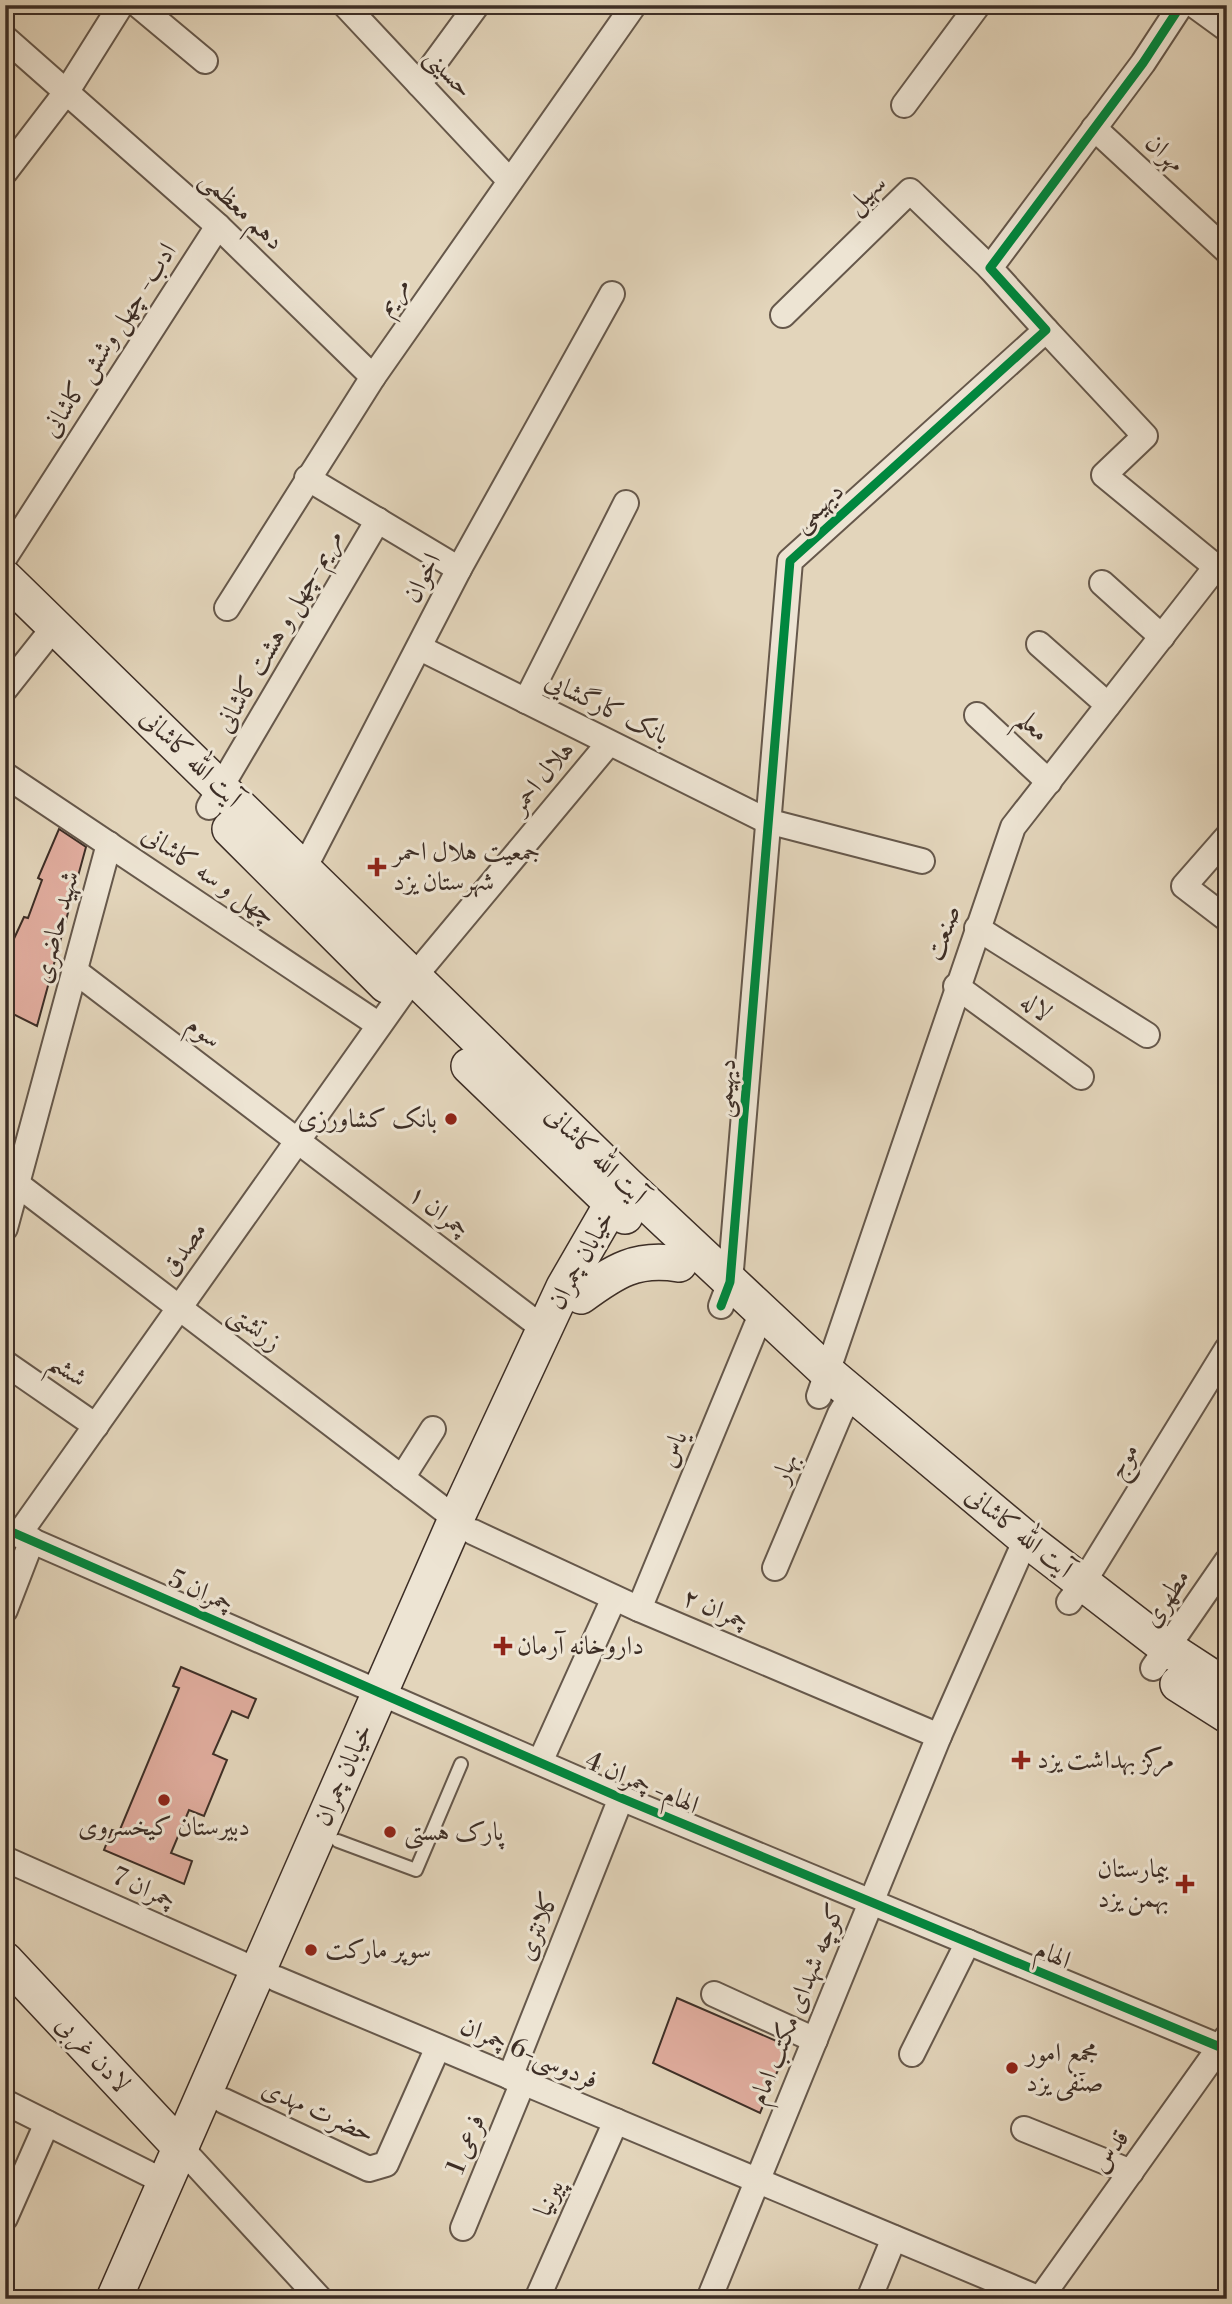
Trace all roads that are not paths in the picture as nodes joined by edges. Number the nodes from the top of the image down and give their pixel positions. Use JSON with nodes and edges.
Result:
{"nodes":[{"id":1,"x":121,"y":5,"type":"edge"},
{"id":2,"x":138,"y":5,"type":"edge"},
{"id":3,"x":345,"y":5,"type":"edge"},
{"id":4,"x":477,"y":5,"type":"edge"},
{"id":5,"x":634,"y":5,"type":"edge"},
{"id":6,"x":978,"y":5,"type":"edge"},
{"id":7,"x":1181,"y":5,"type":"edge"},
{"id":8,"x":1194,"y":5,"type":"edge"},
{"id":9,"x":1227,"y":29,"type":"edge"},
{"id":10,"x":5,"y":38,"type":"edge"},
{"id":11,"x":205,"y":61,"type":"dead end"},
{"id":12,"x":419,"y":84,"type":"junction"},
{"id":13,"x":67,"y":90,"type":"junction"},
{"id":14,"x":904,"y":105,"type":"dead end"},
{"id":15,"x":1094,"y":128,"type":"junction"},
{"id":16,"x":5,"y":172,"type":"edge"},
{"id":17,"x":510,"y":181,"type":"junction"},
{"id":18,"x":218,"y":226,"type":"junction"},
{"id":19,"x":1227,"y":251,"type":"edge"},
{"id":20,"x":989,"y":268,"type":"junction"},
{"id":21,"x":612,"y":294,"type":"dead end"},
{"id":22,"x":783,"y":315,"type":"dead end"},
{"id":23,"x":1046,"y":330,"type":"junction"},
{"id":24,"x":373,"y":377,"type":"junction"},
{"id":25,"x":307,"y":478,"type":"junction"},
{"id":26,"x":626,"y":503,"type":"dead end"},
{"id":27,"x":378,"y":520,"type":"junction"},
{"id":28,"x":5,"y":556,"type":"edge"},
{"id":29,"x":459,"y":569,"type":"junction"},
{"id":30,"x":1222,"y":571,"type":"edge"},
{"id":31,"x":5,"y":578,"type":"edge"},
{"id":32,"x":1102,"y":583,"type":"dead end"},
{"id":33,"x":227,"y":608,"type":"dead end"},
{"id":34,"x":5,"y":609,"type":"edge"},
{"id":35,"x":47,"y":634,"type":"junction"},
{"id":36,"x":1162,"y":637,"type":"junction"},
{"id":37,"x":1039,"y":644,"type":"dead end"},
{"id":38,"x":420,"y":648,"type":"junction"},
{"id":39,"x":5,"y":689,"type":"edge"},
{"id":40,"x":526,"y":701,"type":"junction"},
{"id":41,"x":1108,"y":705,"type":"junction"},
{"id":42,"x":977,"y":715,"type":"dead end"},
{"id":43,"x":609,"y":743,"type":"junction"},
{"id":44,"x":5,"y":775,"type":"edge"},
{"id":45,"x":1049,"y":782,"type":"junction"},
{"id":46,"x":215,"y":797,"type":"junction"},
{"id":47,"x":767,"y":821,"type":"junction"},
{"id":48,"x":1227,"y":837,"type":"edge"},
{"id":49,"x":109,"y":844,"type":"junction"},
{"id":50,"x":922,"y":861,"type":"dead end"},
{"id":51,"x":298,"y":881,"type":"junction"},
{"id":52,"x":1227,"y":919,"type":"edge"},
{"id":53,"x":977,"y":928,"type":"junction"},
{"id":54,"x":75,"y":971,"type":"junction"},
{"id":55,"x":956,"y":986,"type":"junction"},
{"id":56,"x":397,"y":1000,"type":"junction"},
{"id":57,"x":1147,"y":1035,"type":"dead end"},
{"id":58,"x":1081,"y":1077,"type":"dead end"},
{"id":59,"x":298,"y":1140,"type":"junction"},
{"id":60,"x":582,"y":1176,"type":"junction"},
{"id":61,"x":18,"y":1184,"type":"junction"},
{"id":62,"x":625,"y":1200,"type":"junction"},
{"id":63,"x":5,"y":1228,"type":"edge"},
{"id":64,"x":590,"y":1238,"type":"junction"},
{"id":65,"x":679,"y":1264,"type":"junction"},
{"id":66,"x":725,"y":1294,"type":"junction"},
{"id":67,"x":581,"y":1296,"type":"junction"},
{"id":68,"x":179,"y":1307,"type":"junction"},
{"id":69,"x":757,"y":1324,"type":"junction"},
{"id":70,"x":544,"y":1329,"type":"junction"},
{"id":71,"x":1227,"y":1349,"type":"edge"},
{"id":72,"x":5,"y":1363,"type":"edge"},
{"id":73,"x":835,"y":1394,"type":"junction"},
{"id":74,"x":96,"y":1426,"type":"junction"},
{"id":75,"x":433,"y":1429,"type":"dead end"},
{"id":76,"x":402,"y":1478,"type":"junction"},
{"id":77,"x":465,"y":1526,"type":"junction"},
{"id":78,"x":19,"y":1534,"type":"edge"},
{"id":79,"x":1021,"y":1550,"type":"junction"},
{"id":80,"x":1227,"y":1561,"type":"edge"},
{"id":81,"x":775,"y":1568,"type":"dead end"},
{"id":82,"x":1076,"y":1593,"type":"junction"},
{"id":83,"x":614,"y":1598,"type":"junction"},
{"id":84,"x":639,"y":1609,"type":"junction"},
{"id":85,"x":5,"y":1610,"type":"edge"},
{"id":86,"x":1160,"y":1658,"type":"junction"},
{"id":87,"x":1227,"y":1687,"type":"edge"},
{"id":88,"x":389,"y":1697,"type":"junction"},
{"id":89,"x":1227,"y":1715,"type":"edge"},
{"id":90,"x":939,"y":1736,"type":"junction"},
{"id":91,"x":540,"y":1762,"type":"junction"},
{"id":92,"x":461,"y":1764,"type":"dead end"},
{"id":93,"x":621,"y":1798,"type":"junction"},
{"id":94,"x":338,"y":1841,"type":"junction"},
{"id":95,"x":5,"y":1859,"type":"edge"},
{"id":96,"x":871,"y":1901,"type":"junction"},
{"id":97,"x":968,"y":1942,"type":"junction"},
{"id":98,"x":5,"y":1960,"type":"edge"},
{"id":99,"x":267,"y":1975,"type":"junction"},
{"id":100,"x":713,"y":1994,"type":"dead end"},
{"id":101,"x":814,"y":2040,"type":"junction"},
{"id":102,"x":1223,"y":2042,"type":"edge"},
{"id":103,"x":439,"y":2047,"type":"junction"},
{"id":104,"x":912,"y":2054,"type":"dead end"},
{"id":105,"x":516,"y":2079,"type":"junction"},
{"id":106,"x":224,"y":2101,"type":"junction"},
{"id":107,"x":5,"y":2102,"type":"edge"},
{"id":108,"x":616,"y":2121,"type":"junction"},
{"id":109,"x":47,"y":2123,"type":"junction"},
{"id":110,"x":1024,"y":2129,"type":"dead end"},
{"id":111,"x":188,"y":2156,"type":"junction"},
{"id":112,"x":1131,"y":2172,"type":"junction"},
{"id":113,"x":758,"y":2180,"type":"junction"},
{"id":114,"x":165,"y":2182,"type":"junction"},
{"id":115,"x":5,"y":2217,"type":"edge"},
{"id":116,"x":463,"y":2228,"type":"dead end"},
{"id":117,"x":894,"y":2238,"type":"junction"},
{"id":118,"x":114,"y":2299,"type":"edge"},
{"id":119,"x":137,"y":2299,"type":"edge"},
{"id":120,"x":320,"y":2299,"type":"edge"},
{"id":121,"x":537,"y":2299,"type":"edge"},
{"id":122,"x":709,"y":2299,"type":"edge"},
{"id":123,"x":869,"y":2299,"type":"edge"},
{"id":124,"x":1040,"y":2299,"type":"edge"}],
"edges":[{"from":1,"to":13,"type":"street"},
{"from":2,"to":11,"type":"street"},
{"from":3,"to":12,"type":"street","name":"حسینی"},
{"from":4,"to":12,"type":"street"},
{"from":5,"to":17,"type":"street","name":"مریم"},
{"from":6,"to":14,"type":"street"},
{"from":7,"to":15,"type":"street"},
{"from":8,"to":9,"type":"street"},
{"from":10,"to":13,"type":"street","name":"دهم معظمی"},
{"from":12,"to":17,"type":"street","name":"حسینی"},
{"from":13,"to":16,"type":"street"},
{"from":13,"to":18,"type":"street","name":"دهم معظمی"},
{"from":15,"to":19,"type":"street","name":"مهران"},
{"from":15,"to":20,"type":"street"},
{"from":17,"to":24,"type":"street","name":"مریم"},
{"from":18,"to":24,"type":"street","name":"دهم معظمی"},
{"from":18,"to":28,"type":"street","name":"ادب- چهل وشش کاشانی"},
{"from":20,"to":22,"type":"street","name":"سهیل"},
{"from":20,"to":23,"type":"street"},
{"from":21,"to":29,"type":"street","name":"اخوان"},
{"from":23,"to":30,"type":"street"},
{"from":23,"to":47,"type":"street","name":"دیهیمی"},
{"from":24,"to":25,"type":"street","name":"مریم"},
{"from":25,"to":27,"type":"street"},
{"from":25,"to":33,"type":"street","name":"مریم"},
{"from":26,"to":40,"type":"street"},
{"from":27,"to":29,"type":"street"},
{"from":27,"to":46,"type":"street","name":"مریم-چهل و هشت کاشانی"},
{"from":29,"to":38,"type":"street","name":"اخوان"},
{"from":30,"to":36,"type":"street","name":"صنعت"},
{"from":31,"to":35,"type":"main road","name":"آیت الله کاشانی"},
{"from":32,"to":36,"type":"street"},
{"from":34,"to":35,"type":"main road","name":"آیت الله کاشانی"},
{"from":35,"to":39,"type":"street"},
{"from":35,"to":46,"type":"main road","name":"آیت الله کاشانی"},
{"from":36,"to":41,"type":"street","name":"صنعت"},
{"from":37,"to":41,"type":"street"},
{"from":38,"to":40,"type":"street","name":"بانک کارگشایی"},
{"from":38,"to":51,"type":"street","name":"اخوان"},
{"from":40,"to":43,"type":"street","name":"بانک کارگشایی"},
{"from":41,"to":45,"type":"street","name":"صنعت"},
{"from":42,"to":45,"type":"street","name":"معلم"},
{"from":43,"to":47,"type":"street","name":"بانک کارگشایی"},
{"from":43,"to":56,"type":"street","name":"هلال احمر"},
{"from":44,"to":49,"type":"street","name":"چهل و سه کاشانی"},
{"from":45,"to":53,"type":"street","name":"صنعت"},
{"from":46,"to":51,"type":"main road","name":"آیت الله کاشانی"},
{"from":47,"to":50,"type":"street","name":"بانک کارگشایی"},
{"from":47,"to":66,"type":"street","name":"دیهیمی"},
{"from":48,"to":52,"type":"street"},
{"from":49,"to":54,"type":"street","name":"شهید حاضری"},
{"from":49,"to":56,"type":"street","name":"چهل و سه کاشانی"},
{"from":51,"to":56,"type":"main road","name":"آیت الله کاشانی"},
{"from":53,"to":55,"type":"street","name":"صنعت"},
{"from":53,"to":57,"type":"street"},
{"from":54,"to":59,"type":"street","name":"سوم"},
{"from":54,"to":61,"type":"street","name":"شهید حاضری"},
{"from":55,"to":58,"type":"street","name":"لاله"},
{"from":55,"to":73,"type":"street","name":"صنعت"},
{"from":56,"to":59,"type":"street","name":"مصدق"},
{"from":56,"to":60,"type":"main road","name":"آیت الله کاشانی"},
{"from":56,"to":62,"type":"main road","name":"آیت الله کاشانی"},
{"from":59,"to":68,"type":"street","name":"مصدق"},
{"from":59,"to":70,"type":"street","name":"چمران ۱"},
{"from":60,"to":62,"type":"main road","name":"آیت الله کاشانی"},
{"from":60,"to":64,"type":"main road"},
{"from":61,"to":63,"type":"street","name":"شهید حاضری"},
{"from":61,"to":68,"type":"street","name":"زرتشتی"},
{"from":62,"to":64,"type":"main road","name":"خیابان چمران"},
{"from":62,"to":65,"type":"main road","name":"آیت الله کاشانی"},
{"from":62,"to":66,"type":"main road","name":"آیت الله کاشانی"},
{"from":62,"to":67,"type":"main road","name":"خیابان چمران"},
{"from":64,"to":70,"type":"main road","name":"خیابان چمران"},
{"from":65,"to":66,"type":"main road","name":"آیت الله کاشانی"},
{"from":65,"to":67,"type":"main road"},
{"from":66,"to":69,"type":"main road","name":"آیت الله کاشانی"},
{"from":67,"to":77,"type":"main road","name":"خیابان چمران"},
{"from":68,"to":74,"type":"street","name":"مصدق"},
{"from":68,"to":76,"type":"street","name":"زرتشتی"},
{"from":69,"to":73,"type":"main road","name":"آیت الله کاشانی"},
{"from":69,"to":84,"type":"street","name":"یاس"},
{"from":70,"to":77,"type":"main road","name":"خیابان چمران"},
{"from":71,"to":82,"type":"street","name":"موج"},
{"from":72,"to":74,"type":"street","name":"ششم"},
{"from":73,"to":79,"type":"main road","name":"آیت الله کاشانی"},
{"from":73,"to":81,"type":"street","name":"بهار"},
{"from":74,"to":78,"type":"street","name":"مصدق"},
{"from":75,"to":76,"type":"street"},
{"from":76,"to":77,"type":"street","name":"زرتشتی"},
{"from":77,"to":83,"type":"street","name":"چمران ۲"},
{"from":77,"to":88,"type":"main road","name":"خیابان چمران"},
{"from":78,"to":85,"type":"street"},
{"from":78,"to":88,"type":"street","name":"چمران 5"},
{"from":79,"to":82,"type":"main road","name":"آیت الله کاشانی"},
{"from":79,"to":90,"type":"street","name":"کوچه شهدای مکتب امام"},
{"from":80,"to":86,"type":"street","name":"مطهری"},
{"from":82,"to":86,"type":"main road","name":"آیت الله کاشانی"},
{"from":83,"to":84,"type":"street","name":"چمران ۲"},
{"from":83,"to":91,"type":"street"},
{"from":84,"to":90,"type":"street","name":"چمران ۲"},
{"from":86,"to":87,"type":"main road","name":"آیت الله کاشانی"},
{"from":86,"to":89,"type":"main road","name":"آیت الله کاشانی"},
{"from":88,"to":91,"type":"street","name":"الهام- چمران 4"},
{"from":88,"to":94,"type":"main road","name":"خیابان چمران"},
{"from":88,"to":99,"type":"main road","name":"خیابان چمران"},
{"from":90,"to":96,"type":"street","name":"کوچه شهدای مکتب امام"},
{"from":91,"to":93,"type":"street","name":"الهام- چمران 4"},
{"from":92,"to":94,"type":"lane"},
{"from":93,"to":96,"type":"street","name":"الهام- چمران 4"},
{"from":93,"to":105,"type":"street","name":"کلانتری"},
{"from":94,"to":99,"type":"main road","name":"خیابان چمران"},
{"from":95,"to":99,"type":"street","name":"چمران 7"},
{"from":96,"to":97,"type":"street","name":"الهام"},
{"from":96,"to":101,"type":"street","name":"کوچه شهدای مکتب امام"},
{"from":97,"to":102,"type":"street","name":"الهام"},
{"from":97,"to":104,"type":"street"},
{"from":98,"to":111,"type":"main road","name":"لادن غربی"},
{"from":99,"to":103,"type":"street","name":"فردوسی-6 چمران"},
{"from":99,"to":106,"type":"main road","name":"خیابان چمران"},
{"from":99,"to":111,"type":"main road","name":"خیابان چمران"},
{"from":100,"to":101,"type":"street"},
{"from":101,"to":113,"type":"street","name":"کوچه شهدای مکتب امام"},
{"from":102,"to":112,"type":"street","name":"قدس"},
{"from":103,"to":105,"type":"street","name":"فردوسی-6 چمران"},
{"from":103,"to":106,"type":"street","name":"حضرت مهدی"},
{"from":105,"to":108,"type":"street","name":"فردوسی-6 چمران"},
{"from":105,"to":116,"type":"street","name":"فرعی 1"},
{"from":106,"to":111,"type":"main road","name":"خیابان چمران"},
{"from":107,"to":109,"type":"street"},
{"from":108,"to":113,"type":"street","name":"فردوسی-6 چمران"},
{"from":108,"to":121,"type":"street","name":"پیرنیا"},
{"from":109,"to":114,"type":"street"},
{"from":109,"to":115,"type":"street"},
{"from":110,"to":112,"type":"street"},
{"from":111,"to":114,"type":"main road","name":"خیابان چمران"},
{"from":111,"to":119,"type":"main road","name":"خیابان چمران"},
{"from":111,"to":120,"type":"street"},
{"from":112,"to":124,"type":"street","name":"قدس"},
{"from":113,"to":117,"type":"street","name":"فردوسی-6 چمران"},
{"from":113,"to":122,"type":"street","name":"کوچه شهدای مکتب امام"},
{"from":114,"to":118,"type":"main road","name":"خیابان چمران"},
{"from":117,"to":123,"type":"street"},
{"from":117,"to":124,"type":"street","name":"فردوسی-6 چمران"}]}
